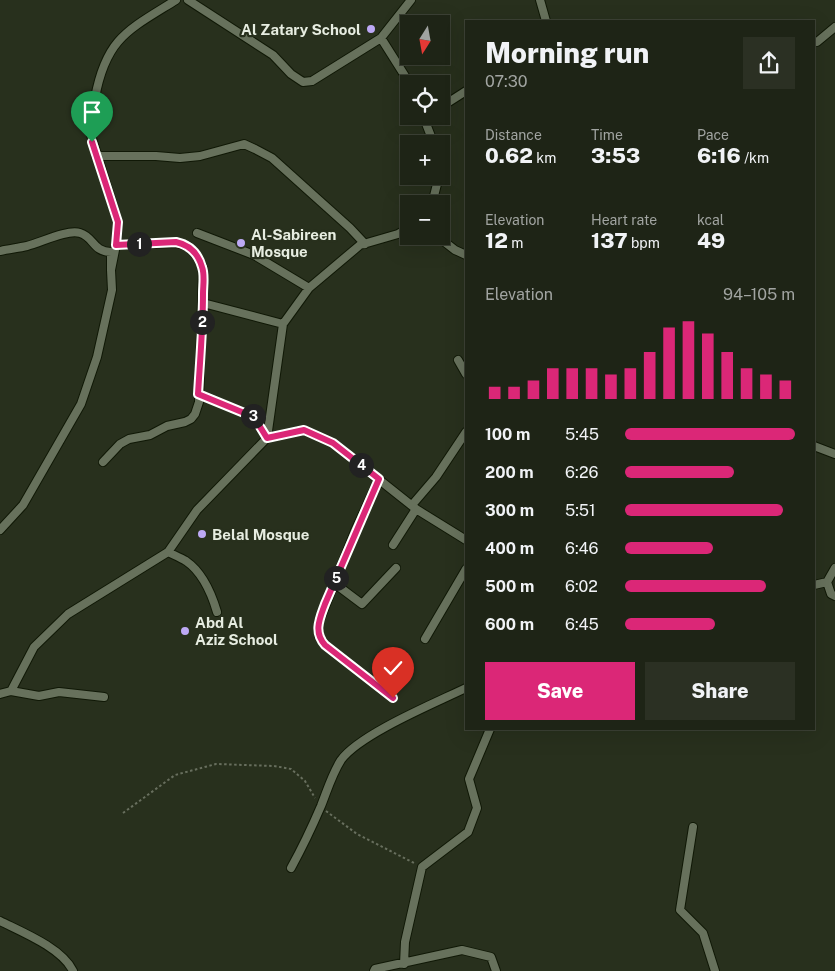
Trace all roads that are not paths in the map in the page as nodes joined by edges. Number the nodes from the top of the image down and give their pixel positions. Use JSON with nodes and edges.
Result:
{"nodes":[{"id":1,"x":176,"y":0,"type":"edge"},
{"id":2,"x":188,"y":0,"type":"edge"},
{"id":3,"x":411,"y":0,"type":"edge"},
{"id":4,"x":540,"y":0,"type":"edge"},
{"id":5,"x":546,"y":20,"type":"edge"},
{"id":6,"x":835,"y":27,"type":"edge"},
{"id":7,"x":381,"y":38,"type":"junction"},
{"id":8,"x":817,"y":42,"type":"dead end"},
{"id":9,"x":404,"y":75,"type":"edge"},
{"id":10,"x":465,"y":92,"type":"edge"},
{"id":11,"x":450,"y":101,"type":"edge"},
{"id":12,"x":96,"y":156,"type":"junction"},
{"id":13,"x":197,"y":233,"type":"dead end"},
{"id":14,"x":400,"y":233,"type":"edge"},
{"id":15,"x":365,"y":244,"type":"junction"},
{"id":16,"x":116,"y":245,"type":"junction"},
{"id":17,"x":448,"y":245,"type":"edge"},
{"id":18,"x":0,"y":251,"type":"edge"},
{"id":19,"x":465,"y":256,"type":"edge"},
{"id":20,"x":111,"y":270,"type":"junction"},
{"id":21,"x":309,"y":288,"type":"junction"},
{"id":22,"x":203,"y":303,"type":"junction"},
{"id":23,"x":283,"y":324,"type":"junction"},
{"id":24,"x":458,"y":360,"type":"dead end"},
{"id":25,"x":465,"y":372,"type":"edge"},
{"id":26,"x":198,"y":394,"type":"junction"},
{"id":27,"x":465,"y":433,"type":"edge"},
{"id":28,"x":267,"y":438,"type":"junction"},
{"id":29,"x":815,"y":446,"type":"edge"},
{"id":30,"x":835,"y":454,"type":"edge"},
{"id":31,"x":103,"y":462,"type":"dead end"},
{"id":32,"x":379,"y":479,"type":"junction"},
{"id":33,"x":414,"y":507,"type":"junction"},
{"id":34,"x":0,"y":530,"type":"edge"},
{"id":35,"x":465,"y":539,"type":"edge"},
{"id":36,"x":393,"y":545,"type":"dead end"},
{"id":37,"x":168,"y":552,"type":"junction"},
{"id":38,"x":396,"y":568,"type":"dead end"},
{"id":39,"x":835,"y":568,"type":"edge"},
{"id":40,"x":465,"y":571,"type":"edge"},
{"id":41,"x":827,"y":582,"type":"junction"},
{"id":42,"x":334,"y":583,"type":"junction"},
{"id":43,"x":815,"y":585,"type":"edge"},
{"id":44,"x":835,"y":596,"type":"edge"},
{"id":45,"x":217,"y":612,"type":"dead end"},
{"id":46,"x":425,"y":639,"type":"dead end"},
{"id":47,"x":465,"y":688,"type":"edge"},
{"id":48,"x":11,"y":691,"type":"junction"},
{"id":49,"x":0,"y":694,"type":"edge"},
{"id":50,"x":104,"y":697,"type":"dead end"},
{"id":51,"x":393,"y":698,"type":"dead end"},
{"id":52,"x":490,"y":730,"type":"edge"},
{"id":53,"x":693,"y":827,"type":"dead end"},
{"id":54,"x":291,"y":868,"type":"dead end"},
{"id":55,"x":0,"y":921,"type":"edge"},
{"id":56,"x":404,"y":964,"type":"junction"},
{"id":57,"x":73,"y":971,"type":"edge"},
{"id":58,"x":374,"y":971,"type":"edge"},
{"id":59,"x":496,"y":971,"type":"edge"},
{"id":60,"x":715,"y":971,"type":"edge"}],
"edges":[{"from":1,"to":12,"type":"street"},
{"from":2,"to":7,"type":"street"},
{"from":3,"to":7,"type":"street"},
{"from":4,"to":5,"type":"street"},
{"from":6,"to":8,"type":"street"},
{"from":7,"to":9,"type":"street"},
{"from":10,"to":11,"type":"street"},
{"from":12,"to":15,"type":"street"},
{"from":12,"to":16,"type":"street"},
{"from":13,"to":21,"type":"street"},
{"from":14,"to":15,"type":"street"},
{"from":15,"to":21,"type":"street"},
{"from":16,"to":20,"type":"street"},
{"from":16,"to":22,"type":"street"},
{"from":17,"to":19,"type":"street"},
{"from":18,"to":20,"type":"street"},
{"from":20,"to":34,"type":"street"},
{"from":21,"to":23,"type":"street"},
{"from":22,"to":23,"type":"street"},
{"from":22,"to":26,"type":"street"},
{"from":23,"to":28,"type":"street"},
{"from":24,"to":25,"type":"street"},
{"from":26,"to":28,"type":"street"},
{"from":26,"to":31,"type":"street"},
{"from":27,"to":33,"type":"street"},
{"from":28,"to":32,"type":"street"},
{"from":28,"to":37,"type":"street"},
{"from":29,"to":30,"type":"street"},
{"from":32,"to":33,"type":"street"},
{"from":32,"to":42,"type":"street"},
{"from":33,"to":35,"type":"street"},
{"from":33,"to":36,"type":"street"},
{"from":37,"to":45,"type":"street"},
{"from":37,"to":48,"type":"street"},
{"from":38,"to":42,"type":"street"},
{"from":39,"to":41,"type":"street"},
{"from":40,"to":46,"type":"street"},
{"from":41,"to":43,"type":"street"},
{"from":41,"to":44,"type":"street"},
{"from":42,"to":51,"type":"street"},
{"from":47,"to":54,"type":"street"},
{"from":48,"to":49,"type":"street"},
{"from":48,"to":50,"type":"street"},
{"from":52,"to":56,"type":"street"},
{"from":53,"to":60,"type":"street"},
{"from":55,"to":57,"type":"street"},
{"from":56,"to":58,"type":"street"},
{"from":56,"to":59,"type":"street"}]}
